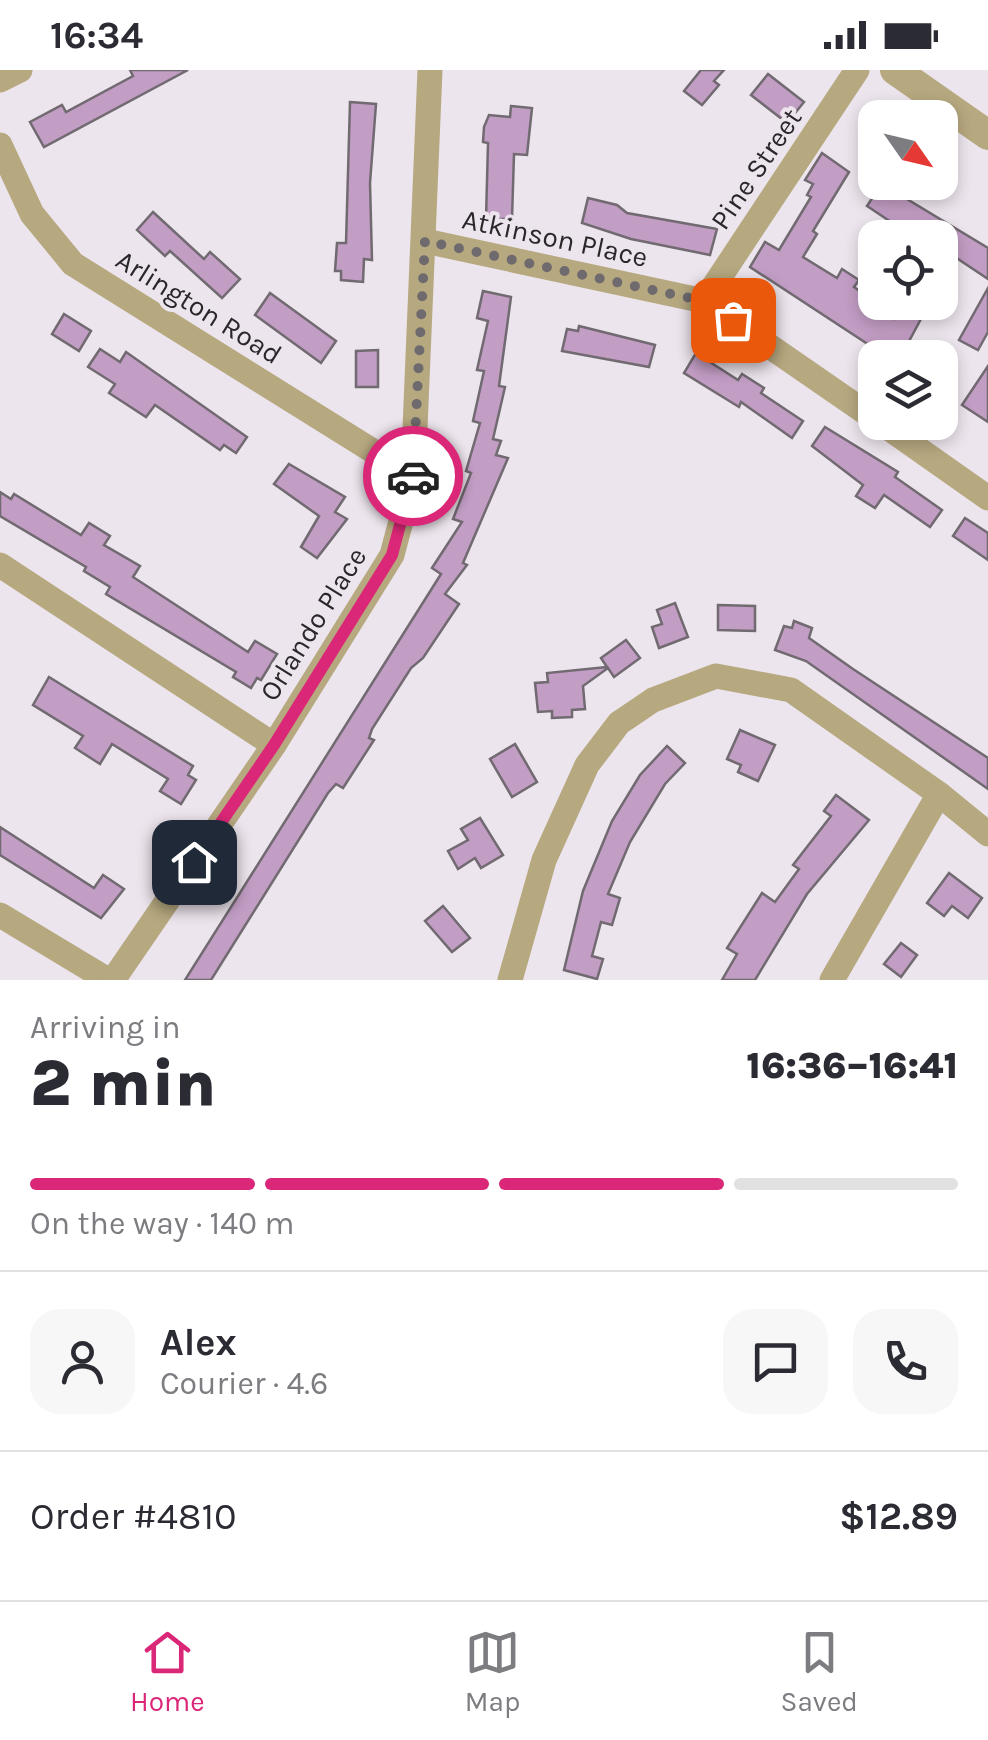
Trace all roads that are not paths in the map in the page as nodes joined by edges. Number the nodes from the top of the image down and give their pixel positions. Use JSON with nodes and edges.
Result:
{"nodes":[{"id":1,"x":20,"y":70,"type":"edge"},
{"id":2,"x":430,"y":70,"type":"edge"},
{"id":3,"x":857,"y":70,"type":"edge"},
{"id":4,"x":895,"y":70,"type":"edge"},
{"id":5,"x":0,"y":80,"type":"edge"},
{"id":6,"x":988,"y":135,"type":"edge"},
{"id":7,"x":0,"y":145,"type":"edge"},
{"id":8,"x":425,"y":241,"type":"junction"},
{"id":9,"x":704,"y":301,"type":"junction"},
{"id":10,"x":858,"y":408,"type":"edge"},
{"id":11,"x":904,"y":440,"type":"edge"},
{"id":12,"x":413,"y":476,"type":"junction"},
{"id":13,"x":988,"y":498,"type":"edge"},
{"id":14,"x":0,"y":565,"type":"edge"},
{"id":15,"x":274,"y":745,"type":"junction"},
{"id":16,"x":940,"y":794,"type":"junction"},
{"id":17,"x":988,"y":834,"type":"edge"},
{"id":18,"x":0,"y":915,"type":"edge"},
{"id":19,"x":111,"y":980,"type":"edge"},
{"id":20,"x":510,"y":980,"type":"edge"},
{"id":21,"x":832,"y":980,"type":"edge"}],
"edges":[{"from":1,"to":5,"type":"street"},
{"from":2,"to":8,"type":"street","name":"Orlando Place"},
{"from":3,"to":9,"type":"street","name":"Pine Street"},
{"from":4,"to":6,"type":"street"},
{"from":7,"to":12,"type":"street","name":"Arlington Road"},
{"from":8,"to":9,"type":"street","name":"Atkinson Place"},
{"from":8,"to":12,"type":"street","name":"Orlando Place"},
{"from":9,"to":10,"type":"street","name":"Atkinson Place"},
{"from":11,"to":13,"type":"street","name":"Atkinson Place"},
{"from":12,"to":15,"type":"street","name":"Orlando Place"},
{"from":14,"to":15,"type":"street"},
{"from":15,"to":19,"type":"street","name":"Orlando Place"},
{"from":16,"to":17,"type":"street"},
{"from":16,"to":20,"type":"street"},
{"from":16,"to":21,"type":"street"},
{"from":18,"to":19,"type":"street"}]}
